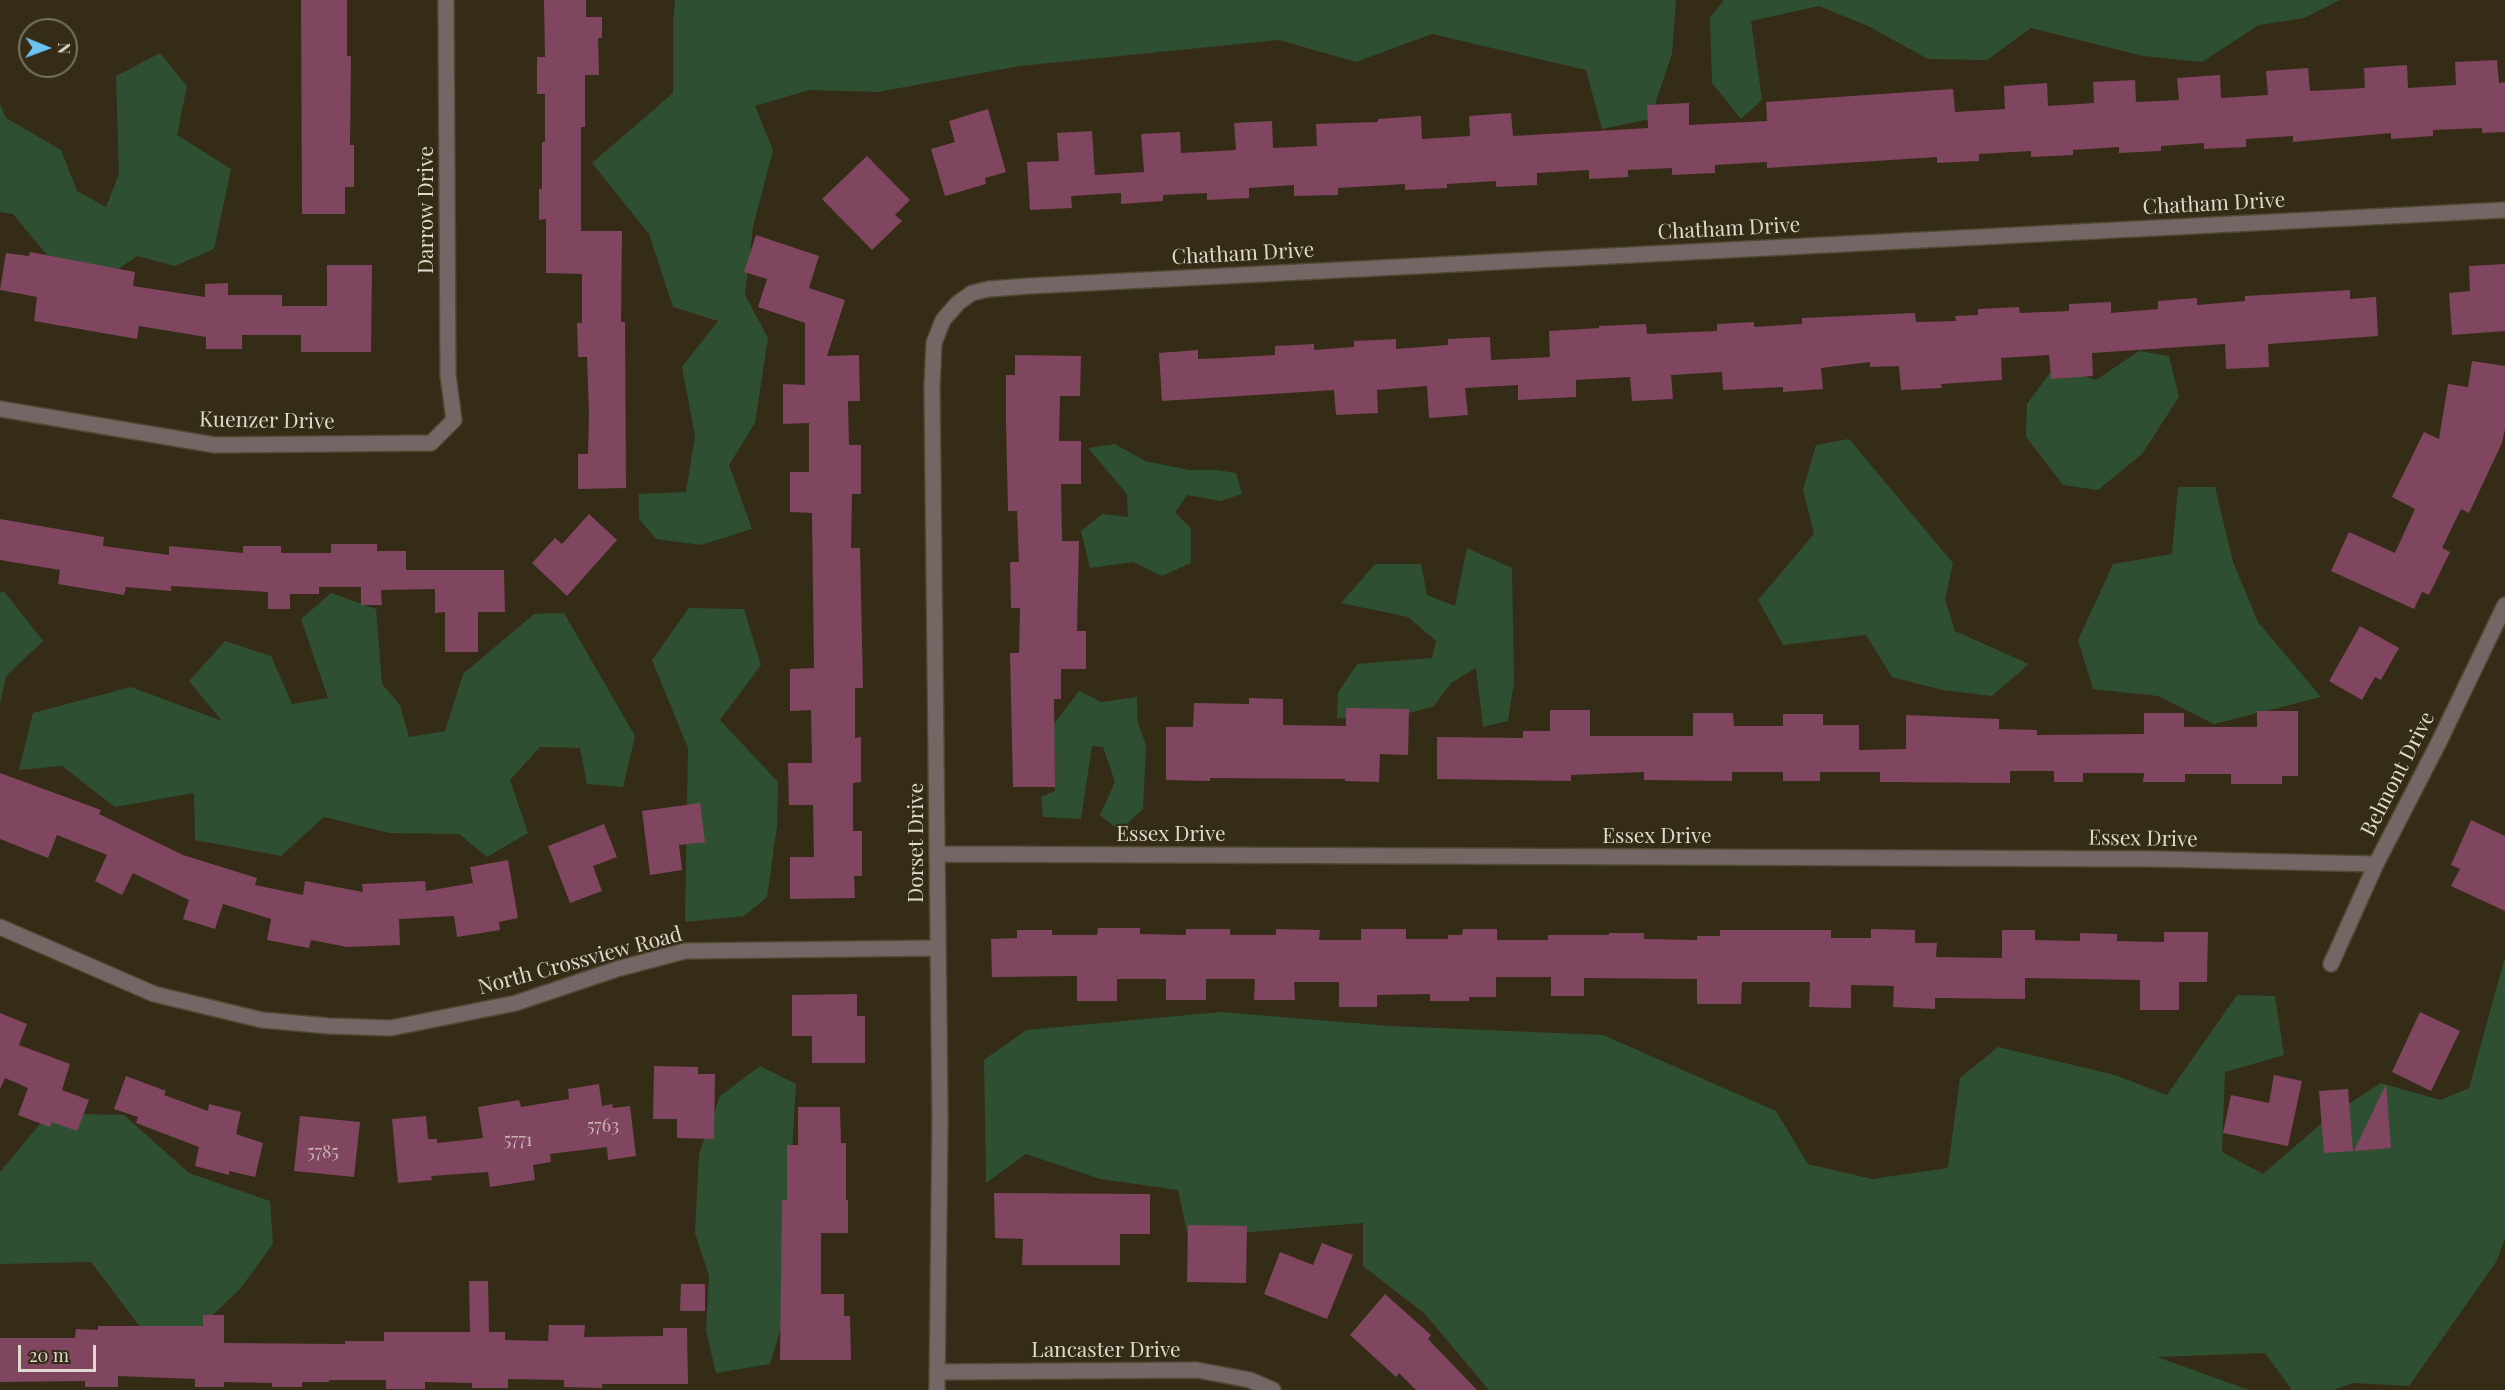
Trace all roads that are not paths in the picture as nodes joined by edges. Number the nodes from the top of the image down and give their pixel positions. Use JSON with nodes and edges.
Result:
{"nodes":[{"id":1,"x":446,"y":0,"type":"edge"},
{"id":2,"x":2505,"y":210,"type":"edge"},
{"id":3,"x":958,"y":303,"type":"joint"},
{"id":4,"x":0,"y":409,"type":"edge"},
{"id":5,"x":454,"y":420,"type":"joint"},
{"id":6,"x":2505,"y":604,"type":"edge"},
{"id":7,"x":938,"y":854,"type":"junction"},
{"id":8,"x":2376,"y":864,"type":"junction"},
{"id":9,"x":0,"y":927,"type":"edge"},
{"id":10,"x":937,"y":948,"type":"junction"},
{"id":11,"x":2331,"y":963,"type":"dead end"},
{"id":12,"x":937,"y":1372,"type":"junction"},
{"id":13,"x":937,"y":1390,"type":"edge"},
{"id":14,"x":1273,"y":1390,"type":"edge"}],
"edges":[{"from":1,"to":5,"type":"street","name":"Darrow Drive"},
{"from":2,"to":3,"type":"street","name":"Chatham Drive"},
{"from":3,"to":7,"type":"street","name":"Dorset Drive"},
{"from":4,"to":5,"type":"street","name":"Kuenzer Drive"},
{"from":6,"to":8,"type":"street","name":"Belmont Drive"},
{"from":7,"to":8,"type":"street","name":"Essex Drive"},
{"from":7,"to":10,"type":"street","name":"Dorset Drive"},
{"from":8,"to":11,"type":"street","name":"Belmont Drive"},
{"from":9,"to":10,"type":"street","name":"North Crossview Road"},
{"from":10,"to":12,"type":"street","name":"Dorset Drive"},
{"from":12,"to":13,"type":"street","name":"Dorset Drive"},
{"from":12,"to":14,"type":"street","name":"Lancaster Drive"}]}
